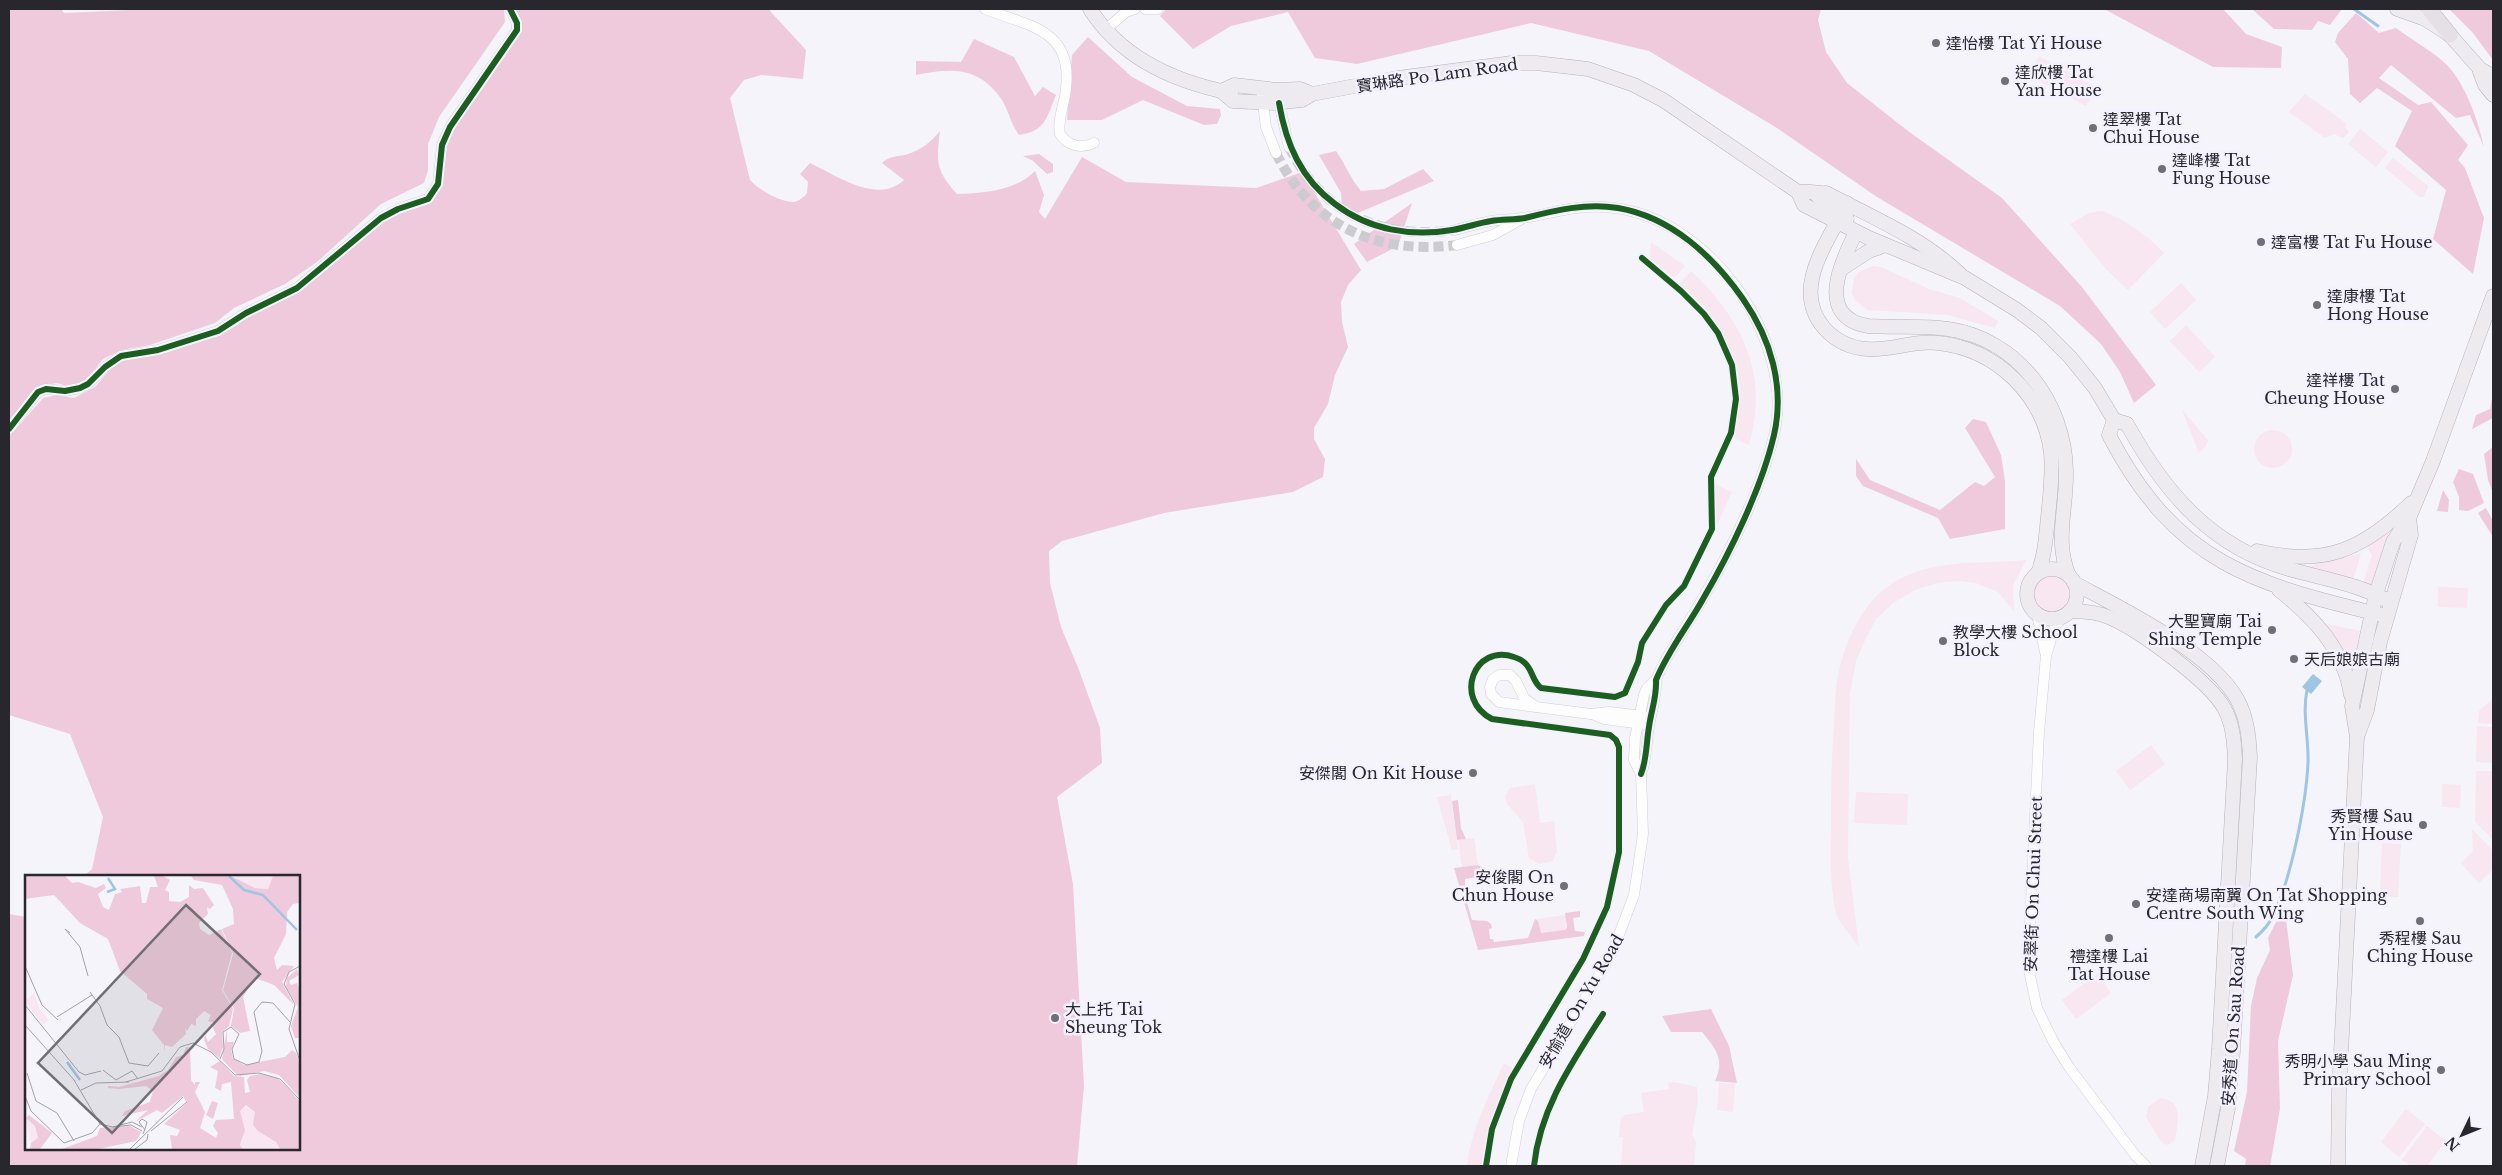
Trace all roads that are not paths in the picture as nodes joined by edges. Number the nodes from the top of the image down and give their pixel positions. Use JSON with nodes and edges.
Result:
{"nodes":[{"id":1,"x":510,"y":9,"type":"edge"},
{"id":2,"x":985,"y":9,"type":"edge"},
{"id":3,"x":1090,"y":9,"type":"edge"},
{"id":4,"x":1135,"y":9,"type":"edge"},
{"id":5,"x":1144,"y":9,"type":"edge"},
{"id":6,"x":1158,"y":9,"type":"edge"},
{"id":7,"x":2397,"y":9,"type":"edge"},
{"id":8,"x":2428,"y":9,"type":"edge"},
{"id":9,"x":1105,"y":30,"type":"junction"},
{"id":10,"x":2450,"y":35,"type":"junction"},
{"id":11,"x":2480,"y":69,"type":"junction"},
{"id":12,"x":2493,"y":82,"type":"edge"},
{"id":13,"x":1312,"y":94,"type":"junction"},
{"id":14,"x":2493,"y":94,"type":"edge"},
{"id":15,"x":1262,"y":95,"type":"junction"},
{"id":16,"x":1280,"y":109,"type":"junction"},
{"id":17,"x":1094,"y":143,"type":"dead end"},
{"id":18,"x":1289,"y":147,"type":"tunnel mouth"},
{"id":19,"x":1276,"y":153,"type":"tunnel mouth"},
{"id":20,"x":1798,"y":192,"type":"junction"},
{"id":21,"x":1842,"y":213,"type":"junction"},
{"id":22,"x":1523,"y":218,"type":"junction"},
{"id":23,"x":1455,"y":230,"type":"tunnel mouth"},
{"id":24,"x":1856,"y":232,"type":"junction"},
{"id":25,"x":1458,"y":245,"type":"tunnel mouth"},
{"id":26,"x":1886,"y":245,"type":"junction"},
{"id":27,"x":1841,"y":269,"type":"junction"},
{"id":28,"x":1965,"y":278,"type":"junction"},
{"id":29,"x":2493,"y":296,"type":"edge"},
{"id":30,"x":2114,"y":420,"type":"junction"},
{"id":31,"x":9,"y":429,"type":"edge"},
{"id":32,"x":2416,"y":498,"type":"junction"},
{"id":33,"x":2409,"y":518,"type":"junction"},
{"id":34,"x":2232,"y":544,"type":"junction"},
{"id":35,"x":2038,"y":573,"type":"junction"},
{"id":36,"x":2072,"y":580,"type":"junction"},
{"id":37,"x":2272,"y":585,"type":"junction"},
{"id":38,"x":2376,"y":594,"type":"junction"},
{"id":39,"x":2390,"y":602,"type":"junction"},
{"id":40,"x":2371,"y":612,"type":"junction"},
{"id":41,"x":2067,"y":613,"type":"junction"},
{"id":42,"x":2037,"y":614,"type":"junction"},
{"id":43,"x":2386,"y":616,"type":"junction"},
{"id":44,"x":2046,"y":656,"type":"junction"},
{"id":45,"x":1656,"y":680,"type":"junction"},
{"id":46,"x":1518,"y":688,"type":"junction"},
{"id":47,"x":1503,"y":702,"type":"junction"},
{"id":48,"x":2352,"y":706,"type":"junction"},
{"id":49,"x":1536,"y":707,"type":"junction"},
{"id":50,"x":1638,"y":720,"type":"junction"},
{"id":51,"x":1650,"y":721,"type":"junction"},
{"id":52,"x":2357,"y":737,"type":"junction"},
{"id":53,"x":1640,"y":774,"type":"junction"},
{"id":54,"x":1511,"y":1166,"type":"edge"},
{"id":55,"x":2146,"y":1166,"type":"edge"},
{"id":56,"x":2202,"y":1166,"type":"edge"},
{"id":57,"x":2217,"y":1166,"type":"edge"},
{"id":58,"x":2338,"y":1166,"type":"edge"}],
"edges":[{"from":1,"to":31,"type":"street"},
{"from":2,"to":17,"type":"street"},
{"from":3,"to":9,"type":"main road"},
{"from":4,"to":9,"type":"street"},
{"from":5,"to":6,"type":"street"},
{"from":7,"to":10,"type":"main road"},
{"from":8,"to":10,"type":"highway"},
{"from":9,"to":15,"type":"main road"},
{"from":10,"to":11,"type":"main road"},
{"from":11,"to":12,"type":"main road"},
{"from":11,"to":14,"type":"main road"},
{"from":13,"to":15,"type":"main road","name":"寶琳路 Po Lam Road"},
{"from":13,"to":16,"type":"main road","name":"寶琳路 Po Lam Road"},
{"from":13,"to":20,"type":"main road","name":"寶琳路 Po Lam Road"},
{"from":15,"to":16,"type":"main road","name":"寶琳路 Po Lam Road"},
{"from":15,"to":19,"type":"street"},
{"from":16,"to":18,"type":"street"},
{"from":20,"to":21,"type":"main road","name":"寶琳路 Po Lam Road"},
{"from":20,"to":21,"type":"main road","name":"寶琳路 Po Lam Road"},
{"from":21,"to":24,"type":"main road","name":"寶琳路 Po Lam Road"},
{"from":21,"to":28,"type":"main road","name":"寶琳路 Po Lam Road"},
{"from":21,"to":35,"type":"main road"},
{"from":22,"to":23,"type":"street","name":"安愉道 On Yu Road"},
{"from":22,"to":25,"type":"street","name":"安愉道 On Yu Road"},
{"from":22,"to":45,"type":"street","name":"安愉道 On Yu Road"},
{"from":24,"to":26,"type":"main road","name":"寶琳路 Po Lam Road"},
{"from":24,"to":27,"type":"main road"},
{"from":26,"to":27,"type":"main road"},
{"from":26,"to":28,"type":"main road","name":"寶琳路 Po Lam Road"},
{"from":27,"to":36,"type":"main road"},
{"from":28,"to":30,"type":"main road","name":"寶琳路 Po Lam Road"},
{"from":29,"to":32,"type":"main road"},
{"from":30,"to":34,"type":"main road","name":"寶琳路 Po Lam Road"},
{"from":30,"to":37,"type":"main road"},
{"from":32,"to":33,"type":"main road"},
{"from":32,"to":34,"type":"main road"},
{"from":33,"to":38,"type":"main road"},
{"from":33,"to":39,"type":"main road"},
{"from":34,"to":38,"type":"main road","name":"寶琳路 Po Lam Road"},
{"from":35,"to":36,"type":"main road"},
{"from":35,"to":42,"type":"main road"},
{"from":36,"to":41,"type":"main road"},
{"from":36,"to":57,"type":"main road","name":"安秀道 On Sau Road"},
{"from":37,"to":40,"type":"main road"},
{"from":37,"to":48,"type":"main road"},
{"from":38,"to":39,"type":"main road","name":"寶琳路 Po Lam Road"},
{"from":38,"to":40,"type":"main road"},
{"from":39,"to":43,"type":"main road"},
{"from":40,"to":43,"type":"main road"},
{"from":40,"to":48,"type":"main road"},
{"from":41,"to":42,"type":"main road"},
{"from":41,"to":44,"type":"street","name":"安翠街 On Chui Street"},
{"from":41,"to":56,"type":"main road","name":"安秀道 On Sau Road"},
{"from":42,"to":44,"type":"street","name":"安翠街 On Chui Street"},
{"from":43,"to":52,"type":"main road"},
{"from":44,"to":55,"type":"street","name":"安翠街 On Chui Street"},
{"from":45,"to":50,"type":"street","name":"安愉道 On Yu Road"},
{"from":45,"to":51,"type":"street","name":"安愉道 On Yu Road"},
{"from":46,"to":47,"type":"street"},
{"from":46,"to":47,"type":"street"},
{"from":46,"to":49,"type":"street"},
{"from":47,"to":49,"type":"street"},
{"from":48,"to":52,"type":"main road"},
{"from":49,"to":50,"type":"street"},
{"from":50,"to":51,"type":"street"},
{"from":50,"to":53,"type":"street","name":"安愉道 On Yu Road"},
{"from":51,"to":53,"type":"street","name":"安愉道 On Yu Road"},
{"from":52,"to":58,"type":"main road"},
{"from":53,"to":54,"type":"street","name":"安愉道 On Yu Road"}]}
